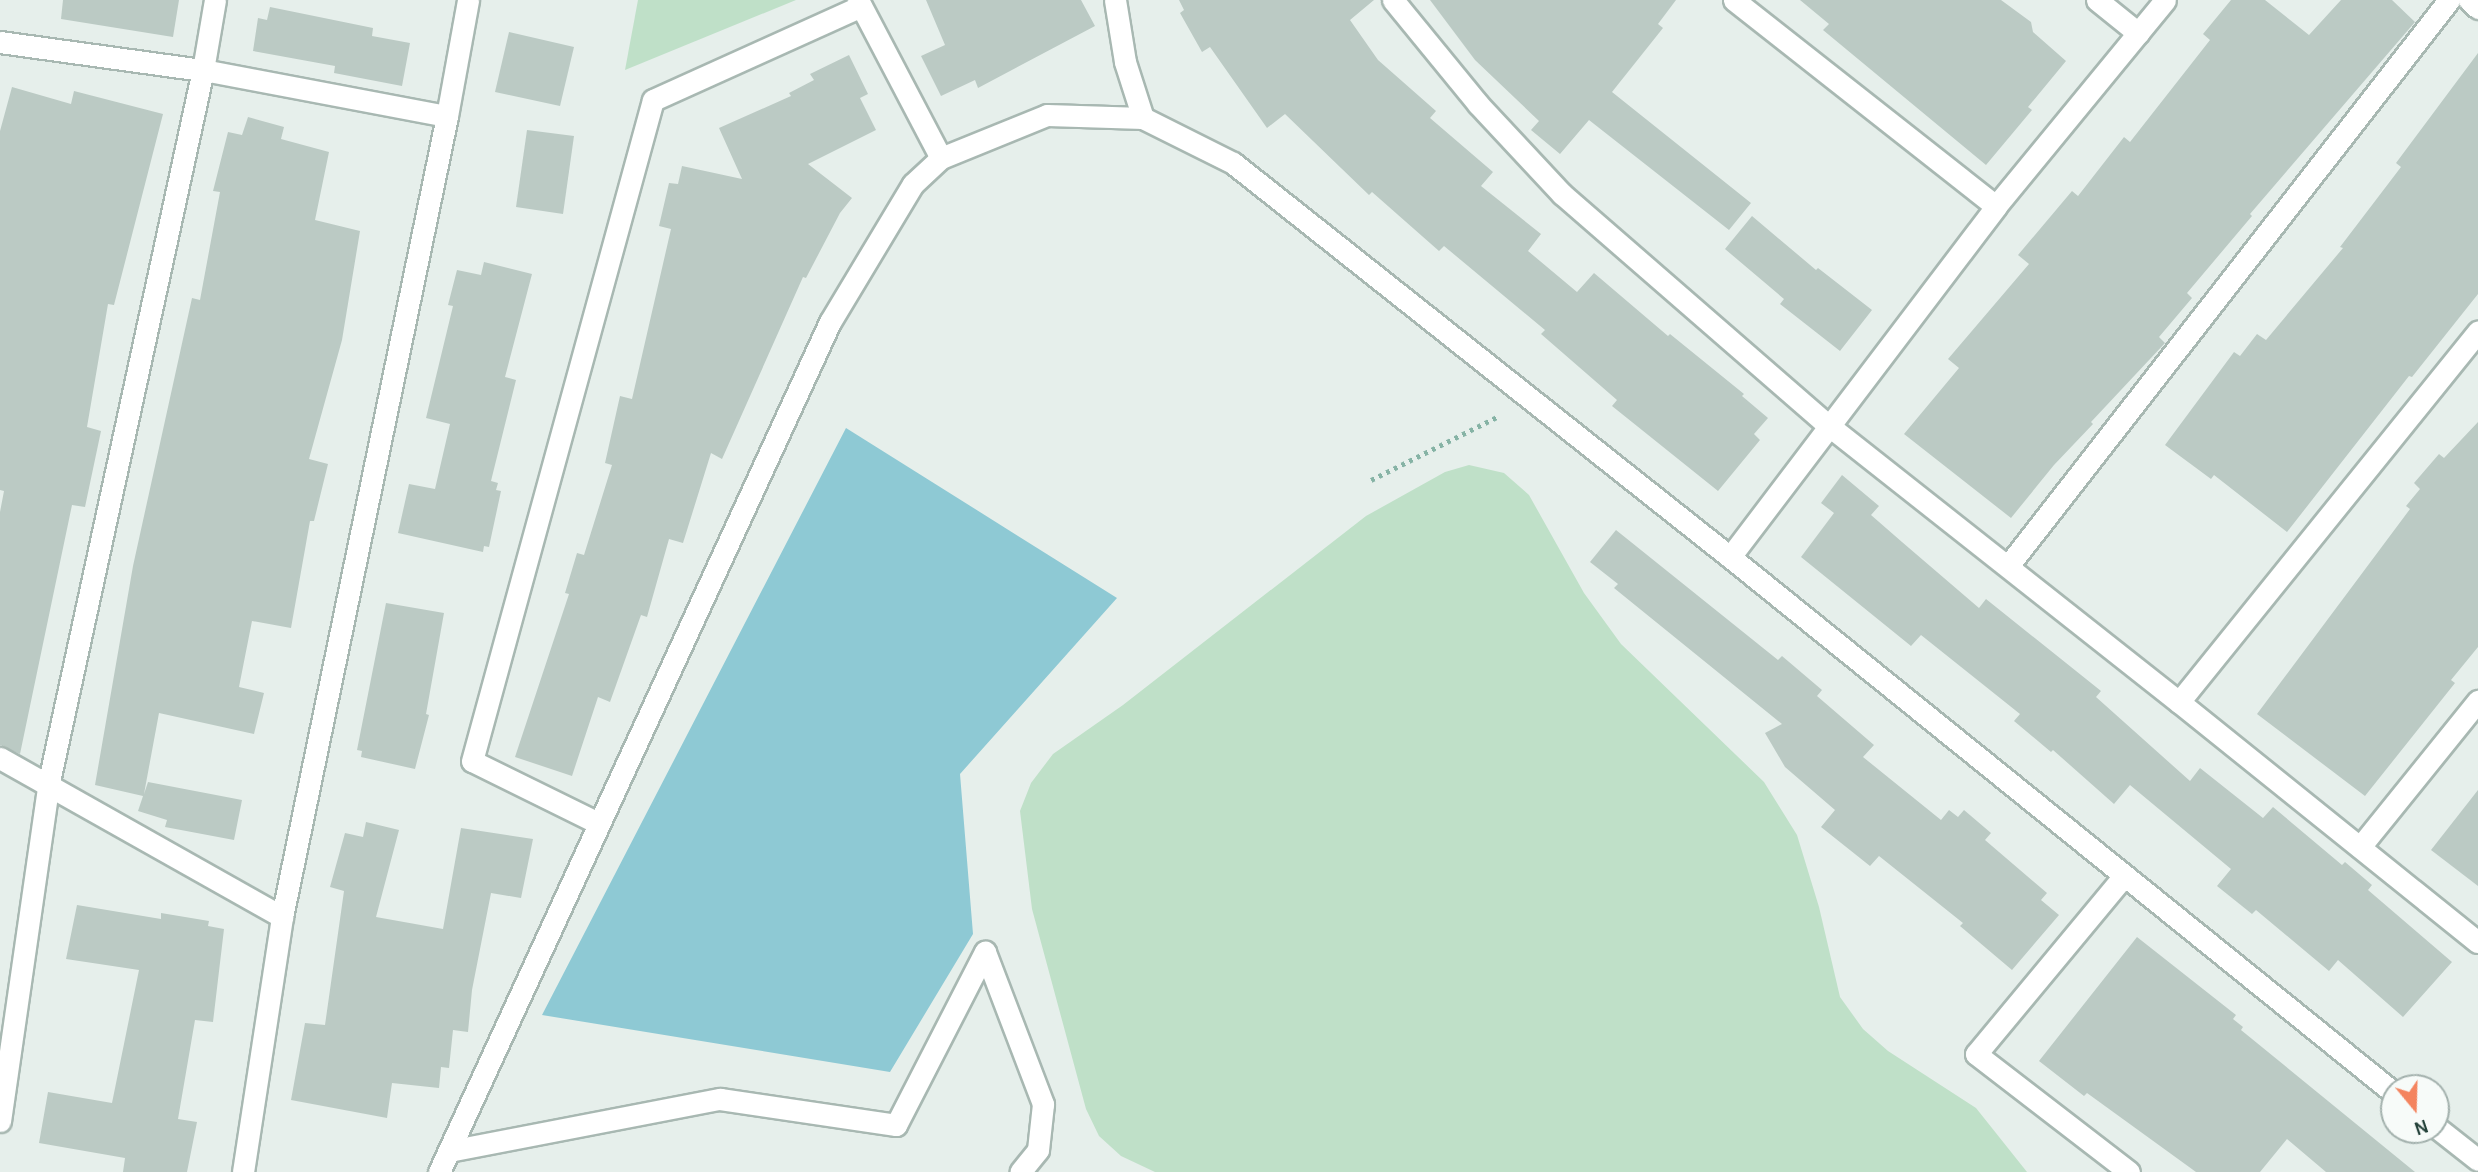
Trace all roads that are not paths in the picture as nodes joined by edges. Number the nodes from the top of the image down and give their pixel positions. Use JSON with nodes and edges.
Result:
{"nodes":[{"id":1,"x":215,"y":0,"type":"edge"},
{"id":2,"x":468,"y":0,"type":"edge"},
{"id":3,"x":1115,"y":0,"type":"edge"},
{"id":4,"x":1393,"y":0,"type":"edge"},
{"id":5,"x":1734,"y":0,"type":"edge"},
{"id":6,"x":2097,"y":0,"type":"edge"},
{"id":7,"x":2165,"y":0,"type":"edge"},
{"id":8,"x":2449,"y":0,"type":"edge"},
{"id":9,"x":2469,"y":0,"type":"edge"},
{"id":10,"x":860,"y":3,"type":"edge"},
{"id":11,"x":2478,"y":8,"type":"edge"},
{"id":12,"x":2138,"y":33,"type":"junction"},
{"id":13,"x":0,"y":42,"type":"edge"},
{"id":14,"x":203,"y":70,"type":"junction"},
{"id":15,"x":447,"y":116,"type":"junction"},
{"id":16,"x":1143,"y":118,"type":"junction"},
{"id":17,"x":941,"y":158,"type":"junction"},
{"id":18,"x":1996,"y":206,"type":"junction"},
{"id":19,"x":2478,"y":332,"type":"edge"},
{"id":20,"x":1828,"y":425,"type":"junction"},
{"id":21,"x":1730,"y":556,"type":"junction"},
{"id":22,"x":2008,"y":566,"type":"junction"},
{"id":23,"x":2478,"y":701,"type":"edge"},
{"id":24,"x":2179,"y":702,"type":"junction"},
{"id":25,"x":0,"y":758,"type":"edge"},
{"id":26,"x":48,"y":786,"type":"junction"},
{"id":27,"x":598,"y":823,"type":"junction"},
{"id":28,"x":2360,"y":847,"type":"junction"},
{"id":29,"x":2123,"y":877,"type":"junction"},
{"id":30,"x":282,"y":917,"type":"junction"},
{"id":31,"x":2478,"y":942,"type":"edge"},
{"id":32,"x":3,"y":1078,"type":"edge"},
{"id":33,"x":2380,"y":1082,"type":"edge"},
{"id":34,"x":0,"y":1121,"type":"edge"},
{"id":35,"x":2450,"y":1138,"type":"edge"},
{"id":36,"x":449,"y":1152,"type":"junction"},
{"id":37,"x":2478,"y":1160,"type":"edge"},
{"id":38,"x":243,"y":1172,"type":"edge"},
{"id":39,"x":439,"y":1172,"type":"edge"},
{"id":40,"x":1020,"y":1172,"type":"edge"},
{"id":41,"x":2129,"y":1172,"type":"edge"}],
"edges":[{"from":1,"to":14,"type":"street"},
{"from":2,"to":15,"type":"street"},
{"from":3,"to":16,"type":"street"},
{"from":4,"to":20,"type":"street"},
{"from":5,"to":18,"type":"street"},
{"from":6,"to":12,"type":"street"},
{"from":7,"to":12,"type":"street"},
{"from":8,"to":22,"type":"street"},
{"from":9,"to":11,"type":"street"},
{"from":10,"to":17,"type":"street"},
{"from":10,"to":27,"type":"street"},
{"from":12,"to":18,"type":"street"},
{"from":13,"to":14,"type":"street"},
{"from":14,"to":15,"type":"street"},
{"from":14,"to":26,"type":"street"},
{"from":15,"to":30,"type":"street"},
{"from":16,"to":17,"type":"street"},
{"from":16,"to":21,"type":"street"},
{"from":17,"to":27,"type":"street"},
{"from":18,"to":20,"type":"street"},
{"from":19,"to":24,"type":"street"},
{"from":20,"to":21,"type":"street"},
{"from":20,"to":22,"type":"street"},
{"from":21,"to":29,"type":"street"},
{"from":22,"to":24,"type":"street"},
{"from":23,"to":28,"type":"street"},
{"from":24,"to":28,"type":"street"},
{"from":25,"to":26,"type":"street"},
{"from":26,"to":30,"type":"street"},
{"from":26,"to":32,"type":"street"},
{"from":27,"to":36,"type":"street"},
{"from":28,"to":31,"type":"street"},
{"from":29,"to":33,"type":"street"},
{"from":29,"to":41,"type":"street"},
{"from":30,"to":38,"type":"street"},
{"from":32,"to":34,"type":"street"},
{"from":35,"to":37,"type":"street"},
{"from":36,"to":39,"type":"street"},
{"from":36,"to":40,"type":"street"}]}
